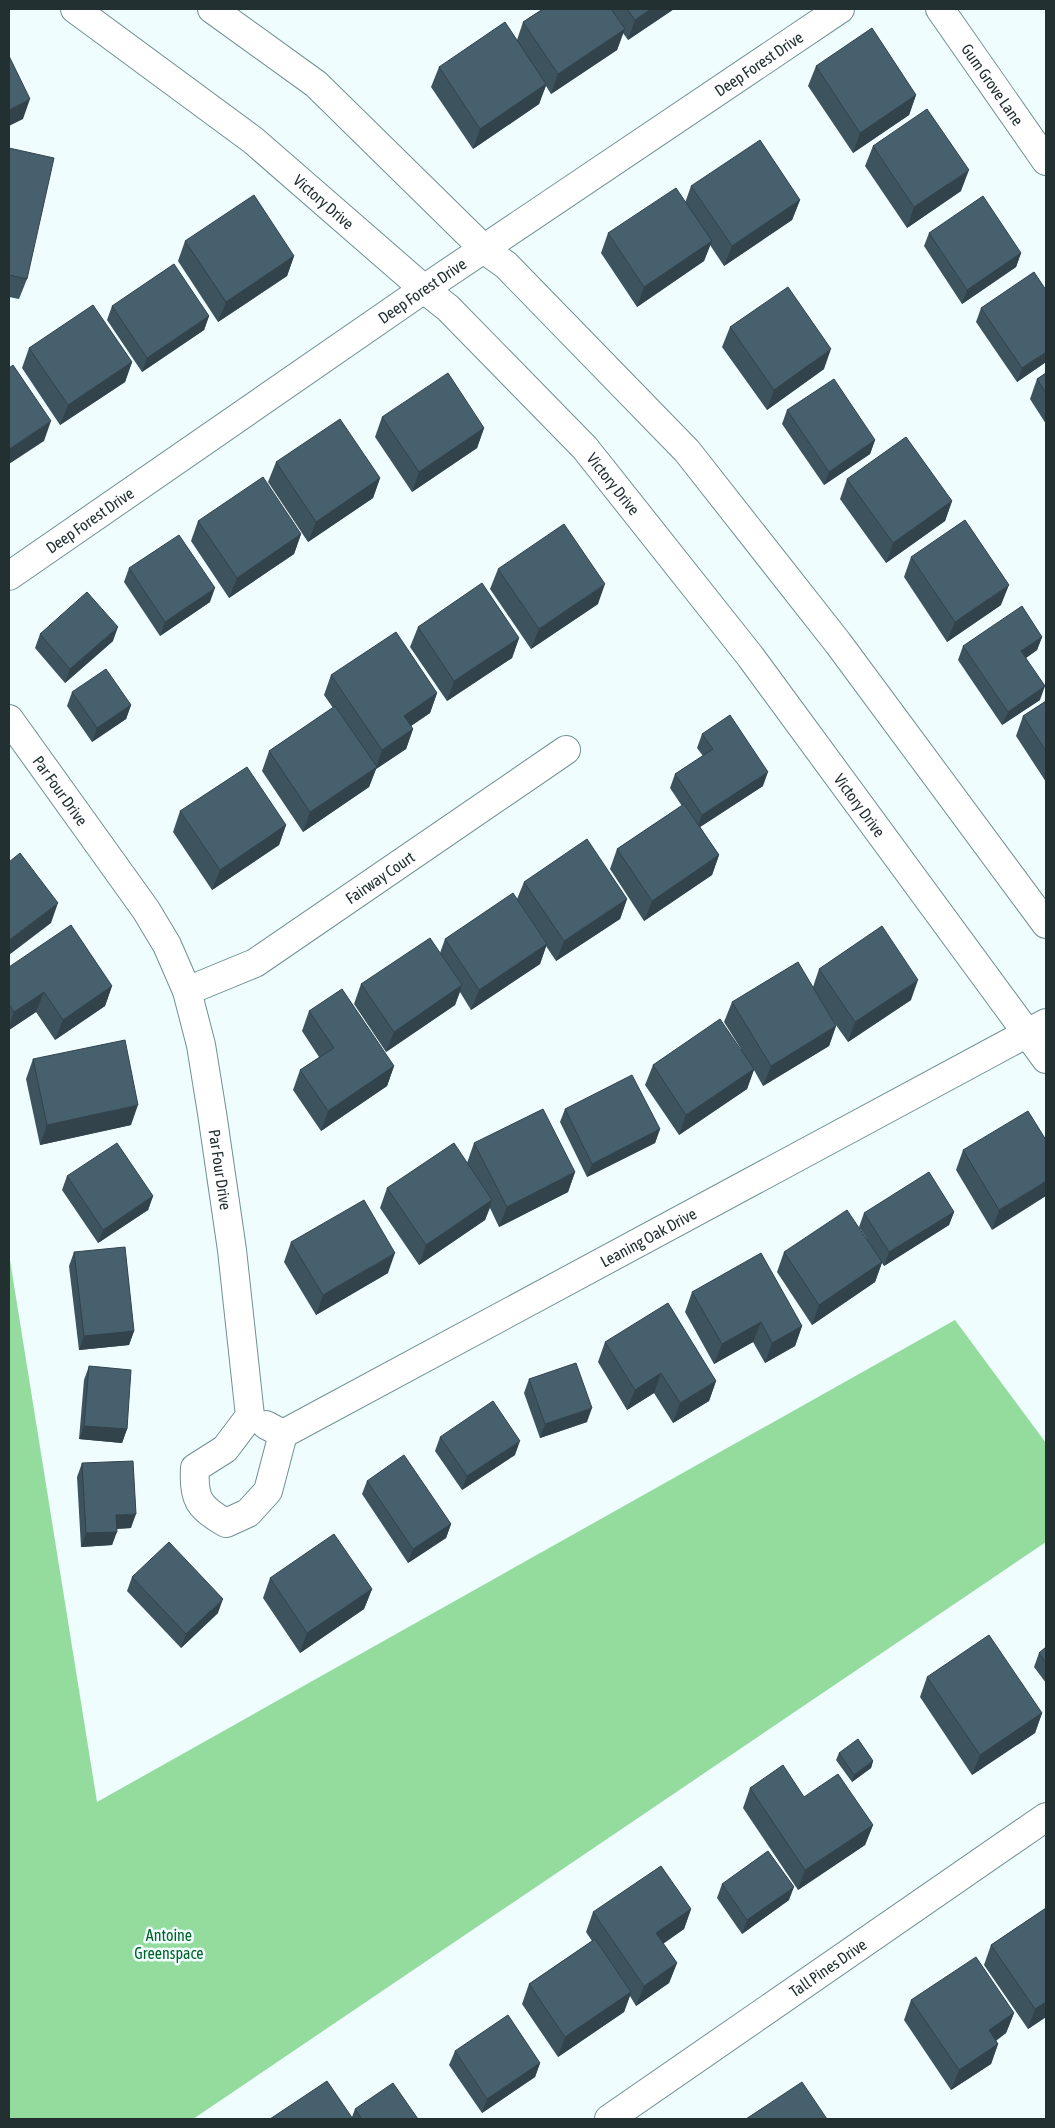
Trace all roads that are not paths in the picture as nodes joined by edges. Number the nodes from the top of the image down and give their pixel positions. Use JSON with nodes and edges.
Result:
{"nodes":[{"id":1,"x":75,"y":9,"type":"edge"},
{"id":2,"x":212,"y":9,"type":"edge"},
{"id":3,"x":840,"y":9,"type":"edge"},
{"id":4,"x":940,"y":9,"type":"edge"},
{"id":5,"x":1046,"y":161,"type":"edge"},
{"id":6,"x":485,"y":250,"type":"junction"},
{"id":7,"x":424,"y":289,"type":"junction"},
{"id":8,"x":9,"y":576,"type":"edge"},
{"id":9,"x":9,"y":719,"type":"edge"},
{"id":10,"x":566,"y":750,"type":"dead end"},
{"id":11,"x":1046,"y":924,"type":"edge"},
{"id":12,"x":187,"y":991,"type":"junction"},
{"id":13,"x":1037,"y":1029,"type":"edge"},
{"id":14,"x":1046,"y":1059,"type":"edge"},
{"id":15,"x":250,"y":1416,"type":"junction"},
{"id":16,"x":283,"y":1434,"type":"junction"},
{"id":17,"x":1046,"y":1817,"type":"edge"},
{"id":18,"x":609,"y":2119,"type":"edge"}],
"edges":[{"from":1,"to":7,"type":"street","name":"Victory Drive"},
{"from":2,"to":6,"type":"street"},
{"from":3,"to":6,"type":"street","name":"Deep Forest Drive"},
{"from":4,"to":5,"type":"street","name":"Gum Grove Lane"},
{"from":6,"to":7,"type":"street","name":"Deep Forest Drive"},
{"from":6,"to":11,"type":"street"},
{"from":7,"to":8,"type":"street","name":"Deep Forest Drive"},
{"from":7,"to":13,"type":"street","name":"Victory Drive"},
{"from":9,"to":12,"type":"street","name":"Par Four Drive"},
{"from":10,"to":12,"type":"street","name":"Fairway Court"},
{"from":12,"to":15,"type":"street","name":"Par Four Drive"},
{"from":13,"to":14,"type":"street","name":"Victory Drive"},
{"from":13,"to":16,"type":"street","name":"Leaning Oak Drive"},
{"from":15,"to":16,"type":"street"},
{"from":15,"to":16,"type":"street"},
{"from":17,"to":18,"type":"street","name":"Tall Pines Drive"}]}
